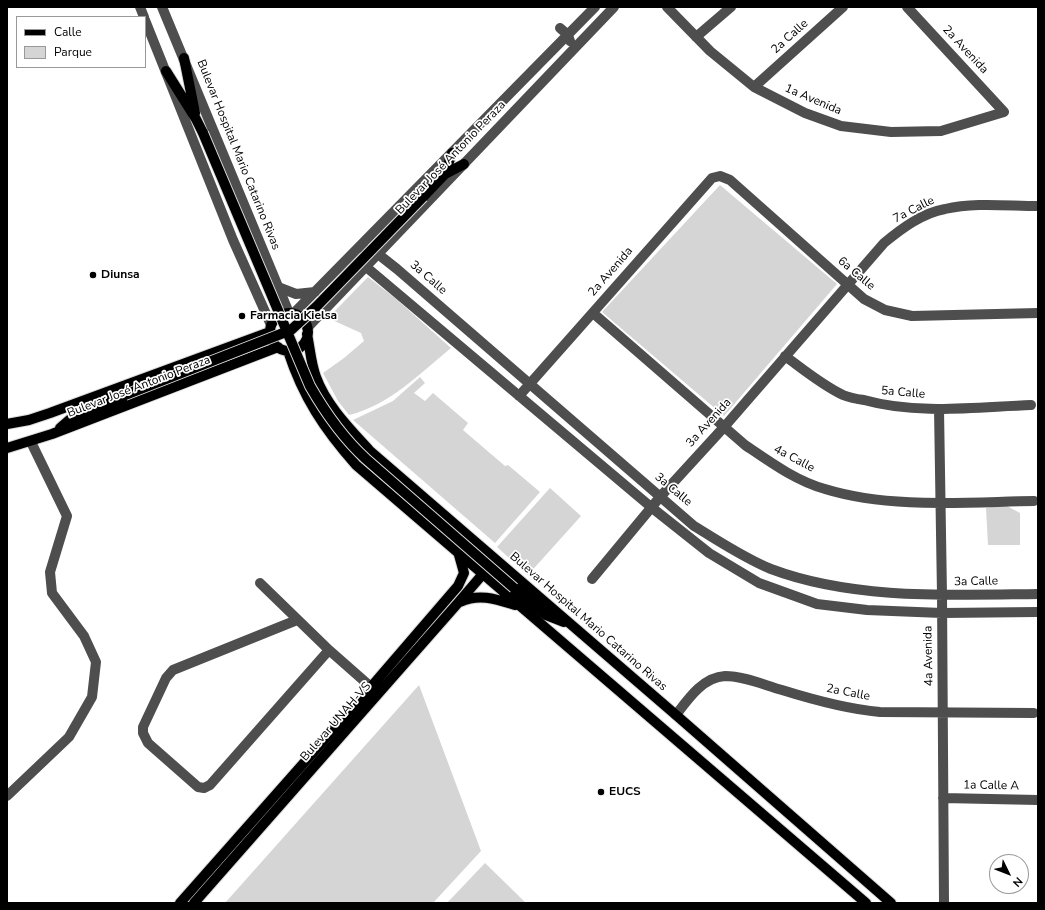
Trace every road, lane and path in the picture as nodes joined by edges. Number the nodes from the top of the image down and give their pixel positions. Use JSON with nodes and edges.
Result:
{"nodes":[{"id":1,"x":162,"y":7,"type":"edge"},
{"id":2,"x":595,"y":7,"type":"edge"},
{"id":3,"x":614,"y":7,"type":"edge"},
{"id":4,"x":667,"y":7,"type":"edge"},
{"id":5,"x":731,"y":7,"type":"edge"},
{"id":6,"x":843,"y":7,"type":"edge"},
{"id":7,"x":907,"y":7,"type":"edge"},
{"id":8,"x":146,"y":23,"type":"edge"},
{"id":9,"x":560,"y":28,"type":"dead end"},
{"id":10,"x":568,"y":35,"type":"junction"},
{"id":11,"x":696,"y":37,"type":"junction"},
{"id":12,"x":184,"y":58,"type":"junction"},
{"id":13,"x":166,"y":71,"type":"junction"},
{"id":14,"x":539,"y":86,"type":"junction"},
{"id":15,"x":754,"y":87,"type":"junction"},
{"id":16,"x":1004,"y":112,"type":"joint"},
{"id":17,"x":196,"y":119,"type":"junction"},
{"id":18,"x":452,"y":153,"type":"junction"},
{"id":19,"x":464,"y":164,"type":"junction"},
{"id":20,"x":445,"y":174,"type":"junction"},
{"id":21,"x":712,"y":178,"type":"joint"},
{"id":22,"x":1038,"y":206,"type":"edge"},
{"id":23,"x":360,"y":247,"type":"junction"},
{"id":24,"x":378,"y":254,"type":"junction"},
{"id":25,"x":365,"y":266,"type":"junction"},
{"id":26,"x":846,"y":284,"type":"junction"},
{"id":27,"x":278,"y":287,"type":"junction"},
{"id":28,"x":315,"y":292,"type":"junction"},
{"id":29,"x":291,"y":313,"type":"junction"},
{"id":30,"x":593,"y":313,"type":"junction"},
{"id":31,"x":1038,"y":313,"type":"edge"},
{"id":32,"x":271,"y":329,"type":"junction"},
{"id":33,"x":307,"y":331,"type":"junction"},
{"id":34,"x":283,"y":349,"type":"junction"},
{"id":35,"x":785,"y":356,"type":"junction"},
{"id":36,"x":530,"y":383,"type":"junction"},
{"id":37,"x":519,"y":396,"type":"junction"},
{"id":38,"x":1031,"y":405,"type":"dead end"},
{"id":39,"x":939,"y":409,"type":"junction"},
{"id":40,"x":50,"y":413,"type":"junction"},
{"id":41,"x":75,"y":415,"type":"junction"},
{"id":42,"x":7,"y":424,"type":"edge"},
{"id":43,"x":725,"y":426,"type":"junction"},
{"id":44,"x":52,"y":434,"type":"junction"},
{"id":45,"x":31,"y":442,"type":"junction"},
{"id":46,"x":7,"y":448,"type":"edge"},
{"id":47,"x":660,"y":497,"type":"junction"},
{"id":48,"x":1034,"y":501,"type":"dead end"},
{"id":49,"x":940,"y":503,"type":"junction"},
{"id":50,"x":651,"y":507,"type":"junction"},
{"id":51,"x":458,"y":553,"type":"junction"},
{"id":52,"x":489,"y":554,"type":"junction"},
{"id":53,"x":482,"y":575,"type":"junction"},
{"id":54,"x":592,"y":579,"type":"dead end"},
{"id":55,"x":260,"y":582,"type":"dead end"},
{"id":56,"x":1038,"y":594,"type":"edge"},
{"id":57,"x":942,"y":595,"type":"junction"},
{"id":58,"x":458,"y":603,"type":"junction"},
{"id":59,"x":522,"y":608,"type":"junction"},
{"id":60,"x":1038,"y":612,"type":"edge"},
{"id":61,"x":942,"y":613,"type":"junction"},
{"id":62,"x":546,"y":615,"type":"junction"},
{"id":63,"x":297,"y":620,"type":"junction"},
{"id":64,"x":571,"y":625,"type":"junction"},
{"id":65,"x":560,"y":639,"type":"junction"},
{"id":66,"x":329,"y":650,"type":"junction"},
{"id":67,"x":371,"y":687,"type":"junction"},
{"id":68,"x":943,"y":713,"type":"junction"},
{"id":69,"x":1034,"y":713,"type":"dead end"},
{"id":70,"x":676,"y":715,"type":"junction"},
{"id":71,"x":319,"y":754,"type":"junction"},
{"id":72,"x":7,"y":796,"type":"edge"},
{"id":73,"x":942,"y":798,"type":"junction"},
{"id":74,"x":1038,"y":800,"type":"edge"},
{"id":75,"x":258,"y":822,"type":"junction"},
{"id":76,"x":180,"y":903,"type":"edge"},
{"id":77,"x":194,"y":903,"type":"edge"},
{"id":78,"x":866,"y":903,"type":"edge"},
{"id":79,"x":890,"y":903,"type":"edge"},
{"id":80,"x":944,"y":903,"type":"edge"}],
"edges":[{"from":1,"to":12,"type":"street","name":"Bulevar Hospital Mario Catarino Rivas"},
{"from":2,"to":10,"type":"street","name":"Bulevar José Antonio Peraza"},
{"from":3,"to":14,"type":"street","name":"Bulevar José Antonio Peraza"},
{"from":4,"to":11,"type":"street","name":"1a Avenida"},
{"from":5,"to":11,"type":"street"},
{"from":6,"to":15,"type":"street","name":"2a Calle"},
{"from":7,"to":16,"type":"street","name":"2a Avenida"},
{"from":8,"to":13,"type":"street"},
{"from":9,"to":10,"type":"street"},
{"from":10,"to":14,"type":"street"},
{"from":10,"to":18,"type":"street","name":"Bulevar José Antonio Peraza"},
{"from":11,"to":15,"type":"street","name":"1a Avenida"},
{"from":12,"to":17,"type":"main road"},
{"from":12,"to":27,"type":"street","name":"Bulevar Hospital Mario Catarino Rivas"},
{"from":13,"to":17,"type":"main road"},
{"from":13,"to":32,"type":"street"},
{"from":14,"to":19,"type":"street","name":"Bulevar José Antonio Peraza"},
{"from":15,"to":16,"type":"street","name":"1a Avenida"},
{"from":17,"to":62,"type":"main road","name":"Bulevar Hospital Mario Catarino Rivas","bridge":true},
{"from":18,"to":20,"type":"main road"},
{"from":18,"to":23,"type":"street","name":"Bulevar José Antonio Peraza"},
{"from":19,"to":20,"type":"main road"},
{"from":19,"to":24,"type":"street","name":"Bulevar José Antonio Peraza"},
{"from":20,"to":41,"type":"main road","bridge":true},
{"from":21,"to":26,"type":"street","name":"6a Calle"},
{"from":21,"to":30,"type":"street","name":"2a Avenida"},
{"from":22,"to":26,"type":"street","name":"7a Calle"},
{"from":23,"to":24,"type":"street","name":"3a Calle"},
{"from":23,"to":28,"type":"street","name":"Bulevar José Antonio Peraza"},
{"from":24,"to":25,"type":"street","name":"Bulevar José Antonio Peraza"},
{"from":24,"to":36,"type":"street","name":"3a Calle"},
{"from":25,"to":33,"type":"street","name":"Bulevar José Antonio Peraza"},
{"from":25,"to":37,"type":"street"},
{"from":26,"to":31,"type":"street","name":"6a Calle"},
{"from":26,"to":35,"type":"street","name":"3a Avenida"},
{"from":27,"to":28,"type":"street"},
{"from":27,"to":29,"type":"street","name":"Bulevar Hospital Mario Catarino Rivas"},
{"from":28,"to":29,"type":"street","name":"Bulevar José Antonio Peraza"},
{"from":29,"to":32,"type":"main road"},
{"from":29,"to":33,"type":"main road"},
{"from":30,"to":36,"type":"street","name":"2a Avenida"},
{"from":30,"to":43,"type":"street","name":"4a Calle"},
{"from":32,"to":34,"type":"main road"},
{"from":32,"to":40,"type":"main road","name":"Bulevar José Antonio Peraza"},
{"from":33,"to":34,"type":"main road"},
{"from":33,"to":52,"type":"main road","name":"Bulevar Hospital Mario Catarino Rivas"},
{"from":34,"to":44,"type":"main road","name":"Bulevar José Antonio Peraza"},
{"from":34,"to":51,"type":"main road"},
{"from":35,"to":39,"type":"street","name":"5a Calle"},
{"from":35,"to":43,"type":"street","name":"3a Avenida"},
{"from":36,"to":37,"type":"street","name":"2a Avenida"},
{"from":36,"to":47,"type":"street","name":"3a Calle"},
{"from":37,"to":50,"type":"street"},
{"from":38,"to":39,"type":"street","name":"5a Calle"},
{"from":39,"to":49,"type":"street","name":"4a Avenida"},
{"from":40,"to":41,"type":"main road"},
{"from":40,"to":42,"type":"main road","name":"Bulevar José Antonio Peraza"},
{"from":41,"to":44,"type":"main road"},
{"from":43,"to":47,"type":"street","name":"3a Avenida"},
{"from":43,"to":49,"type":"street","name":"4a Calle"},
{"from":44,"to":45,"type":"main road","name":"Bulevar José Antonio Peraza"},
{"from":45,"to":46,"type":"main road","name":"Bulevar José Antonio Peraza"},
{"from":45,"to":72,"type":"street"},
{"from":47,"to":50,"type":"street","name":"3a Avenida"},
{"from":47,"to":57,"type":"street","name":"3a Calle"},
{"from":48,"to":49,"type":"street","name":"4a Calle"},
{"from":49,"to":57,"type":"street","name":"4a Avenida"},
{"from":50,"to":54,"type":"street","name":"3a Avenida"},
{"from":50,"to":61,"type":"street"},
{"from":51,"to":53,"type":"main road"},
{"from":51,"to":67,"type":"main road","name":"Bulevar UNAH-VS"},
{"from":52,"to":53,"type":"main road","name":"Bulevar UNAH-VS"},
{"from":52,"to":64,"type":"main road","name":"Bulevar Hospital Mario Catarino Rivas"},
{"from":53,"to":58,"type":"main road","name":"Bulevar UNAH-VS"},
{"from":53,"to":59,"type":"main road"},
{"from":55,"to":63,"type":"street"},
{"from":56,"to":57,"type":"street","name":"3a Calle"},
{"from":57,"to":61,"type":"street","name":"4a Avenida"},
{"from":58,"to":59,"type":"main road"},
{"from":58,"to":71,"type":"main road","name":"Bulevar UNAH-VS"},
{"from":59,"to":65,"type":"main road"},
{"from":60,"to":61,"type":"street"},
{"from":61,"to":68,"type":"street","name":"4a Avenida"},
{"from":62,"to":64,"type":"main road"},
{"from":62,"to":65,"type":"main road"},
{"from":63,"to":66,"type":"street"},
{"from":63,"to":66,"type":"street"},
{"from":64,"to":70,"type":"main road","name":"Bulevar Hospital Mario Catarino Rivas"},
{"from":65,"to":78,"type":"main road"},
{"from":66,"to":67,"type":"street"},
{"from":67,"to":71,"type":"main road","name":"Bulevar UNAH-VS"},
{"from":68,"to":69,"type":"street","name":"2a Calle"},
{"from":68,"to":70,"type":"street","name":"2a Calle"},
{"from":68,"to":73,"type":"street","name":"4a Avenida"},
{"from":70,"to":79,"type":"main road","name":"Bulevar Hospital Mario Catarino Rivas"},
{"from":71,"to":75,"type":"main road","name":"Bulevar UNAH-VS"},
{"from":73,"to":74,"type":"street","name":"1a Calle A"},
{"from":73,"to":80,"type":"street","name":"4a Avenida"},
{"from":75,"to":76,"type":"main road","name":"Bulevar UNAH-VS"},
{"from":75,"to":77,"type":"main road","name":"Bulevar UNAH-VS"}]}
